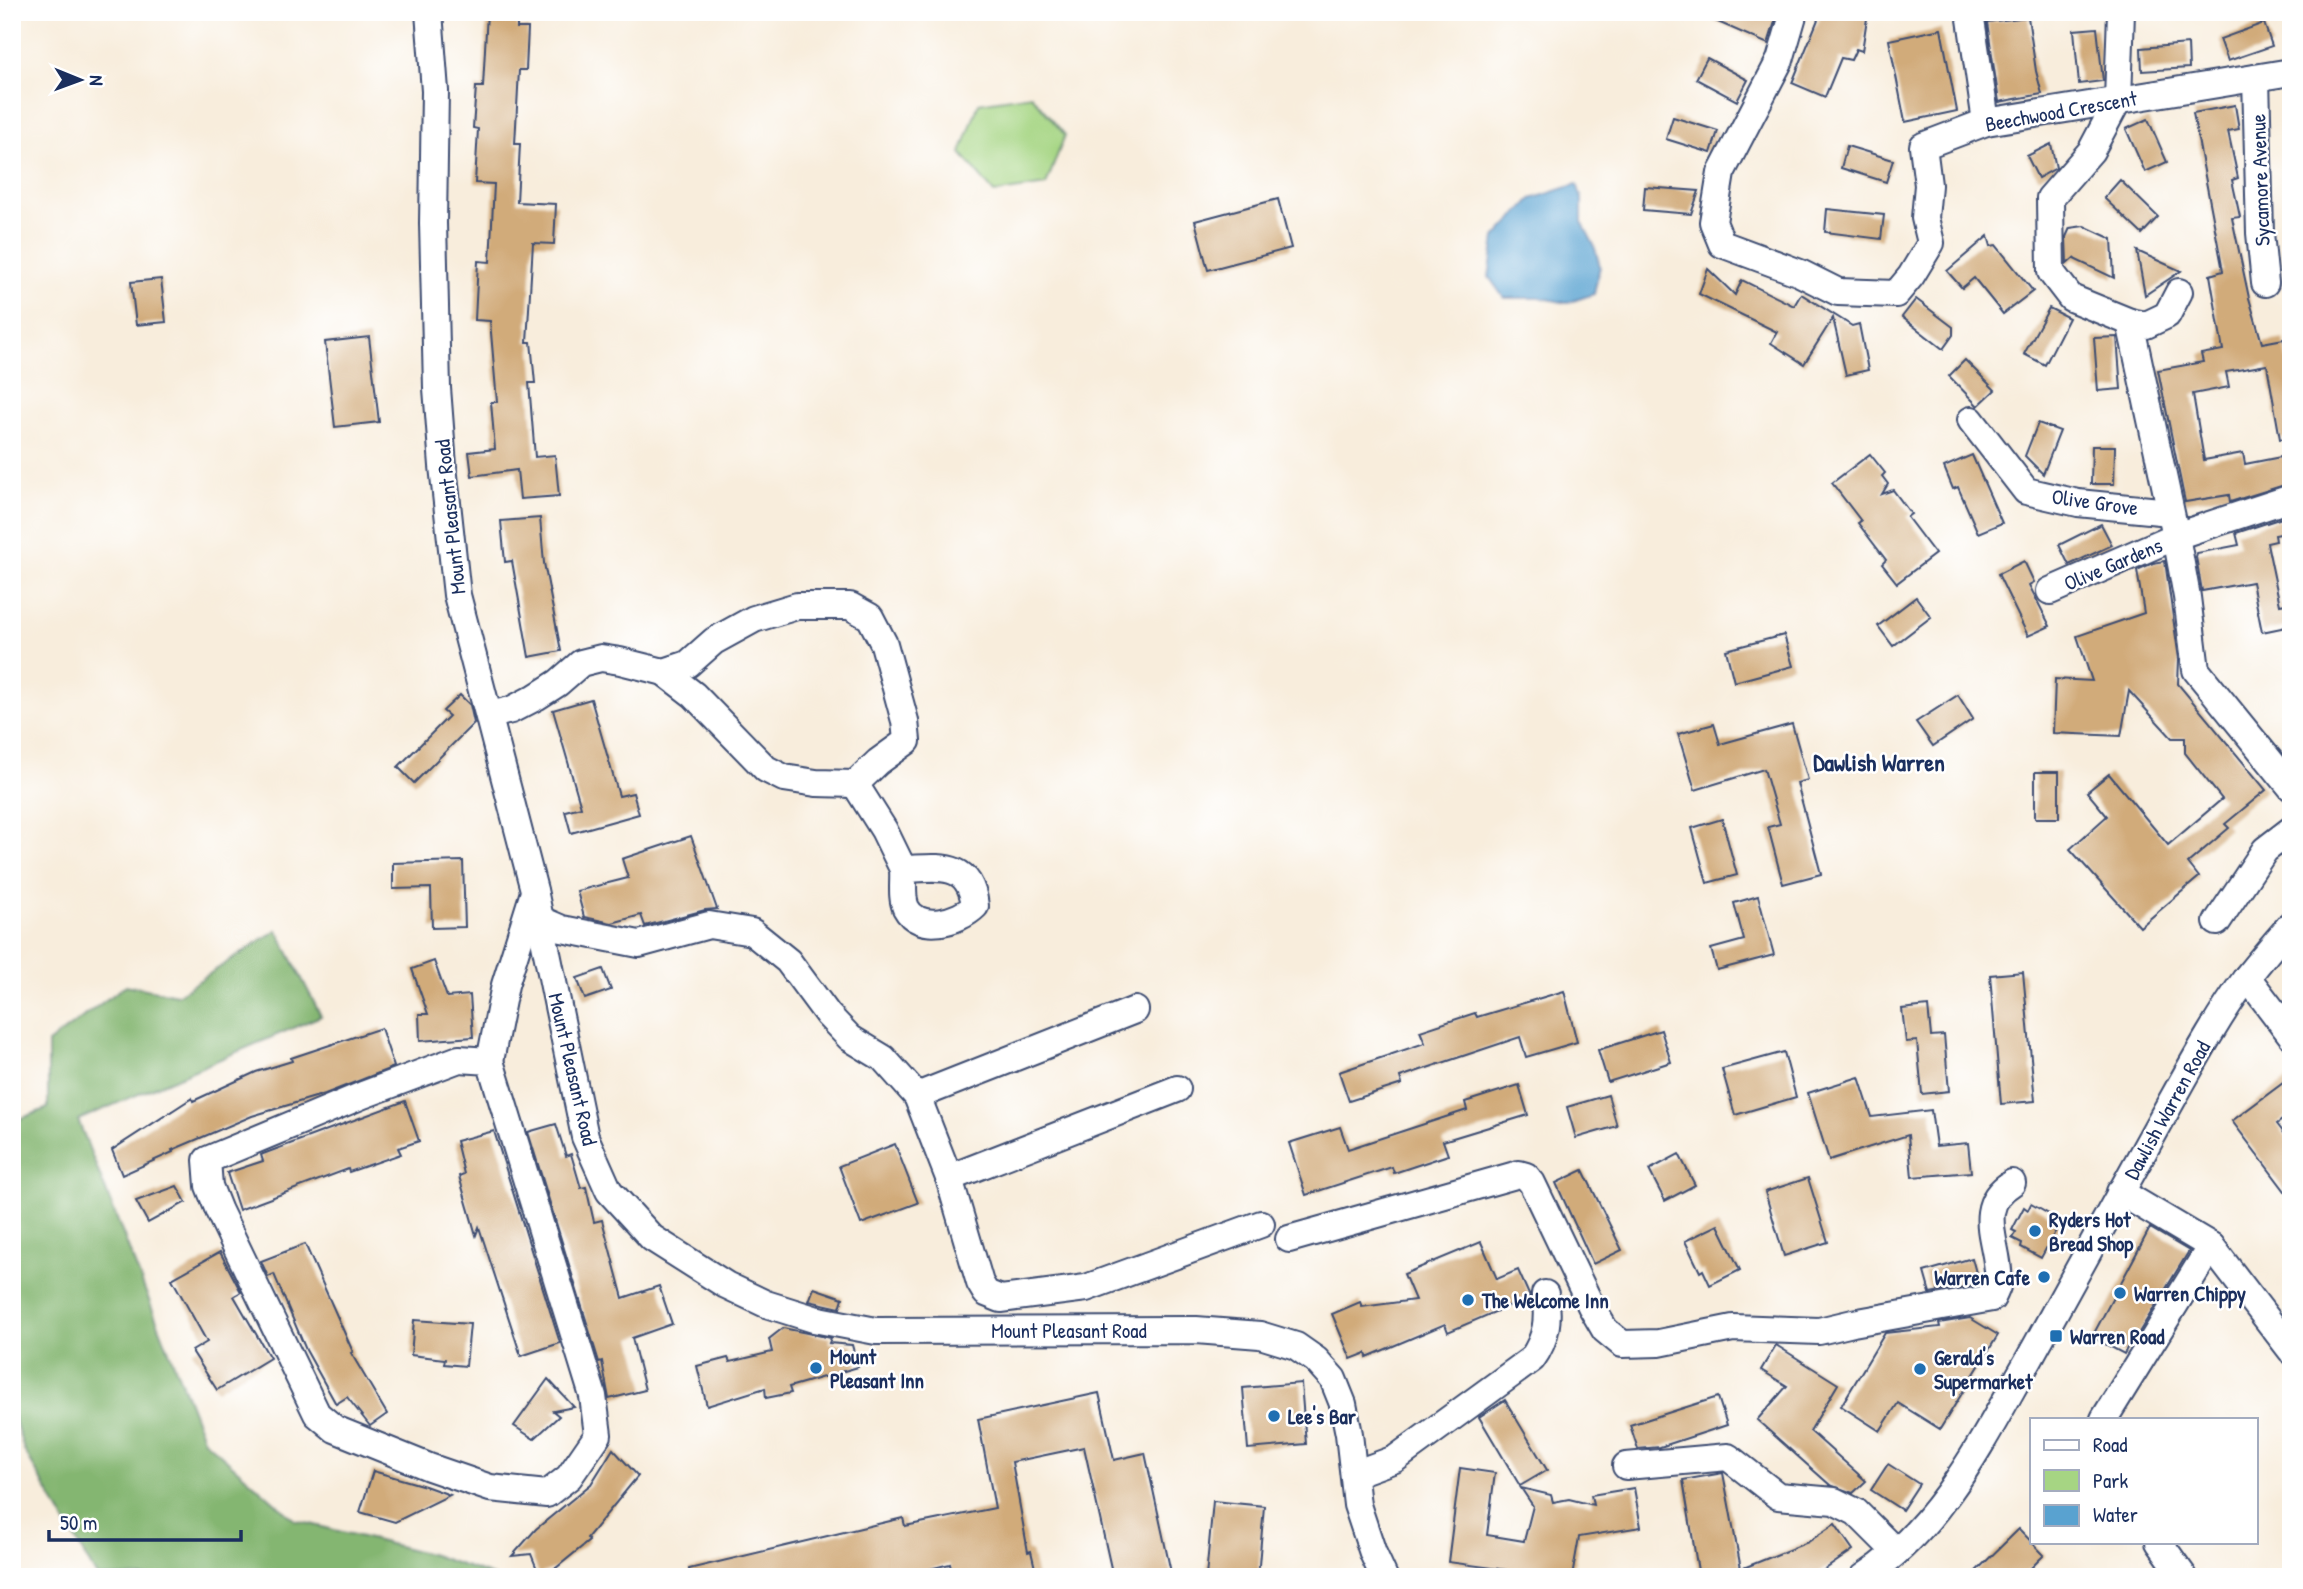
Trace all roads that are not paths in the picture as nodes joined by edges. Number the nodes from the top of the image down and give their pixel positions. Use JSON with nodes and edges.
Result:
{"nodes":[{"id":1,"x":429,"y":12,"type":"edge"},
{"id":2,"x":1794,"y":12,"type":"edge"},
{"id":3,"x":1970,"y":12,"type":"edge"},
{"id":4,"x":2121,"y":12,"type":"edge"},
{"id":5,"x":2291,"y":72,"type":"edge"},
{"id":6,"x":2256,"y":78,"type":"junction"},
{"id":7,"x":2118,"y":100,"type":"junction"},
{"id":8,"x":1986,"y":122,"type":"junction"},
{"id":9,"x":2265,"y":283,"type":"dead end"},
{"id":10,"x":2179,"y":292,"type":"dead end"},
{"id":11,"x":2130,"y":322,"type":"junction"},
{"id":12,"x":1970,"y":420,"type":"dead end"},
{"id":13,"x":2291,"y":498,"type":"edge"},
{"id":14,"x":2173,"y":524,"type":"junction"},
{"id":15,"x":2050,"y":591,"type":"dead end"},
{"id":16,"x":664,"y":672,"type":"junction"},
{"id":17,"x":489,"y":715,"type":"junction"},
{"id":18,"x":855,"y":783,"type":"junction"},
{"id":19,"x":2291,"y":787,"type":"edge"},
{"id":20,"x":2291,"y":830,"type":"edge"},
{"id":21,"x":903,"y":869,"type":"dead end"},
{"id":22,"x":534,"y":890,"type":"junction"},
{"id":23,"x":541,"y":920,"type":"junction"},
{"id":24,"x":2217,"y":922,"type":"dead end"},
{"id":25,"x":2291,"y":924,"type":"edge"},
{"id":26,"x":2247,"y":977,"type":"junction"},
{"id":27,"x":1135,"y":1010,"type":"dead end"},
{"id":28,"x":2291,"y":1035,"type":"edge"},
{"id":29,"x":490,"y":1061,"type":"junction"},
{"id":30,"x":1177,"y":1089,"type":"dead end"},
{"id":31,"x":917,"y":1096,"type":"junction"},
{"id":32,"x":948,"y":1178,"type":"junction"},
{"id":33,"x":2012,"y":1183,"type":"dead end"},
{"id":34,"x":2120,"y":1192,"type":"junction"},
{"id":35,"x":1261,"y":1224,"type":"dead end"},
{"id":36,"x":1289,"y":1239,"type":"dead end"},
{"id":37,"x":2211,"y":1245,"type":"junction"},
{"id":38,"x":1545,"y":1294,"type":"dead end"},
{"id":39,"x":2291,"y":1350,"type":"edge"},
{"id":40,"x":2105,"y":1418,"type":"edge"},
{"id":41,"x":1626,"y":1466,"type":"dead end"},
{"id":42,"x":1354,"y":1474,"type":"junction"},
{"id":43,"x":2160,"y":1544,"type":"edge"},
{"id":44,"x":1896,"y":1552,"type":"junction"},
{"id":45,"x":1384,"y":1577,"type":"edge"},
{"id":46,"x":1864,"y":1577,"type":"edge"},
{"id":47,"x":2184,"y":1577,"type":"edge"}],
"edges":[{"from":1,"to":17,"type":"street","name":"Mount Pleasant Road"},
{"from":2,"to":8,"type":"street","name":"Beechwood Crescent"},
{"from":3,"to":8,"type":"street"},
{"from":4,"to":7,"type":"street"},
{"from":5,"to":6,"type":"street","name":"Beechwood Crescent"},
{"from":6,"to":7,"type":"street","name":"Beechwood Crescent"},
{"from":6,"to":9,"type":"street","name":"Sycamore Avenue"},
{"from":7,"to":8,"type":"street","name":"Beechwood Crescent"},
{"from":7,"to":11,"type":"street"},
{"from":10,"to":11,"type":"street"},
{"from":11,"to":14,"type":"street"},
{"from":12,"to":14,"type":"street","name":"Olive Grove"},
{"from":13,"to":14,"type":"street","name":"Olive Gardens"},
{"from":14,"to":15,"type":"street","name":"Olive Gardens"},
{"from":14,"to":19,"type":"street"},
{"from":16,"to":17,"type":"street"},
{"from":16,"to":18,"type":"street"},
{"from":16,"to":18,"type":"street"},
{"from":17,"to":22,"type":"street","name":"Mount Pleasant Road"},
{"from":18,"to":21,"type":"street"},
{"from":20,"to":24,"type":"street"},
{"from":22,"to":23,"type":"street","name":"Mount Pleasant Road"},
{"from":22,"to":29,"type":"street"},
{"from":23,"to":31,"type":"street"},
{"from":23,"to":42,"type":"street","name":"Mount Pleasant Road"},
{"from":25,"to":26,"type":"street","name":"Dawlish Warren Road"},
{"from":26,"to":28,"type":"street"},
{"from":26,"to":34,"type":"street","name":"Dawlish Warren Road"},
{"from":27,"to":31,"type":"street"},
{"from":29,"to":29,"type":"street"},
{"from":30,"to":32,"type":"street"},
{"from":31,"to":32,"type":"street"},
{"from":32,"to":35,"type":"street"},
{"from":33,"to":36,"type":"street"},
{"from":34,"to":37,"type":"street"},
{"from":34,"to":44,"type":"street","name":"Dawlish Warren Road"},
{"from":37,"to":39,"type":"street"},
{"from":37,"to":40,"type":"street"},
{"from":38,"to":42,"type":"street"},
{"from":41,"to":44,"type":"street"},
{"from":42,"to":45,"type":"street","name":"Mount Pleasant Road"},
{"from":43,"to":47,"type":"street"},
{"from":44,"to":46,"type":"street","name":"Dawlish Warren Road"}]}
